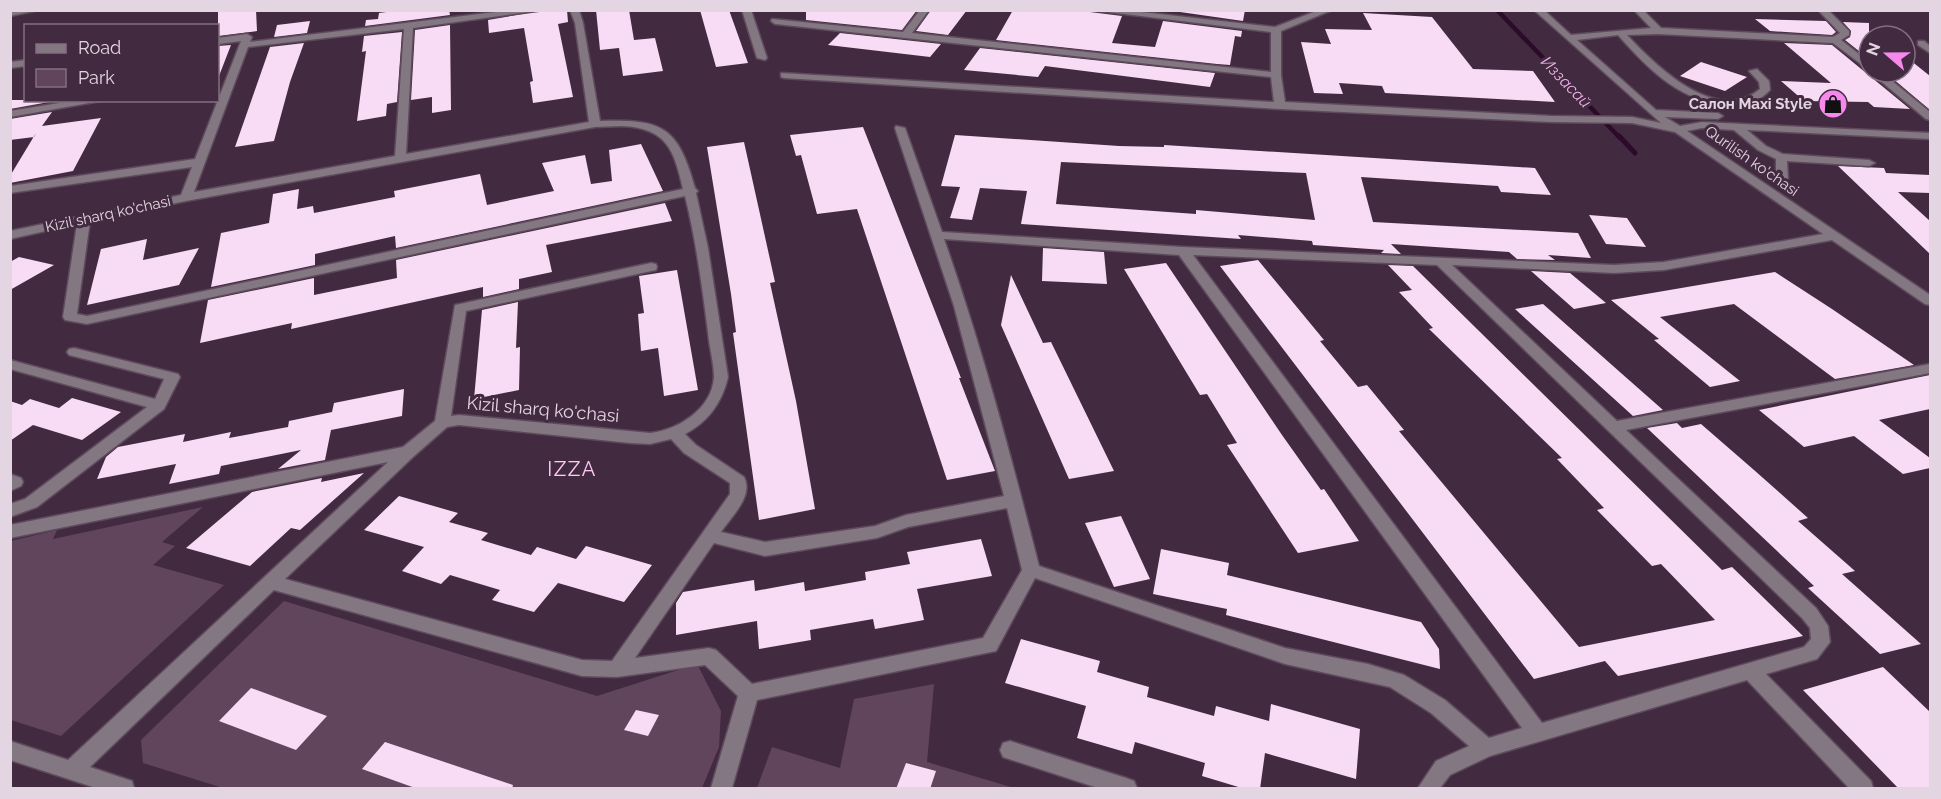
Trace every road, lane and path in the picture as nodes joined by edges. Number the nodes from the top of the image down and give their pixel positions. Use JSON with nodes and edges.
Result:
{"nodes":[{"id":1,"x":35,"y":10,"type":"edge"},
{"id":2,"x":539,"y":10,"type":"edge"},
{"id":3,"x":574,"y":10,"type":"edge"},
{"id":4,"x":746,"y":10,"type":"edge"},
{"id":5,"x":925,"y":10,"type":"edge"},
{"id":6,"x":1096,"y":10,"type":"edge"},
{"id":7,"x":1328,"y":10,"type":"edge"},
{"id":8,"x":1538,"y":10,"type":"edge"},
{"id":9,"x":1638,"y":10,"type":"edge"},
{"id":10,"x":1822,"y":10,"type":"edge"},
{"id":11,"x":10,"y":13,"type":"edge"},
{"id":12,"x":775,"y":21,"type":"dead end"},
{"id":13,"x":409,"y":26,"type":"junction"},
{"id":14,"x":1276,"y":30,"type":"junction"},
{"id":15,"x":1620,"y":32,"type":"junction"},
{"id":16,"x":1658,"y":32,"type":"junction"},
{"id":17,"x":906,"y":34,"type":"junction"},
{"id":18,"x":1569,"y":38,"type":"junction"},
{"id":19,"x":1835,"y":40,"type":"junction"},
{"id":20,"x":219,"y":41,"type":"edge"},
{"id":21,"x":1922,"y":43,"type":"dead end"},
{"id":22,"x":244,"y":45,"type":"junction"},
{"id":23,"x":1930,"y":50,"type":"edge"},
{"id":24,"x":1857,"y":57,"type":"edge"},
{"id":25,"x":762,"y":58,"type":"dead end"},
{"id":26,"x":1754,"y":71,"type":"dead end"},
{"id":27,"x":784,"y":75,"type":"dead end"},
{"id":28,"x":1276,"y":75,"type":"junction"},
{"id":29,"x":230,"y":81,"type":"junction"},
{"id":30,"x":219,"y":83,"type":"edge"},
{"id":31,"x":1890,"y":84,"type":"edge"},
{"id":32,"x":88,"y":102,"type":"edge"},
{"id":33,"x":1280,"y":106,"type":"junction"},
{"id":34,"x":1653,"y":113,"type":"junction"},
{"id":35,"x":10,"y":114,"type":"edge"},
{"id":36,"x":1930,"y":117,"type":"edge"},
{"id":37,"x":1632,"y":120,"type":"junction"},
{"id":38,"x":595,"y":124,"type":"junction"},
{"id":39,"x":1737,"y":127,"type":"junction"},
{"id":40,"x":900,"y":128,"type":"dead end"},
{"id":41,"x":1930,"y":128,"type":"edge"},
{"id":42,"x":1678,"y":130,"type":"junction"},
{"id":43,"x":1930,"y":136,"type":"edge"},
{"id":44,"x":1781,"y":157,"type":"junction"},
{"id":45,"x":400,"y":159,"type":"junction"},
{"id":46,"x":201,"y":162,"type":"junction"},
{"id":47,"x":1869,"y":162,"type":"dead end"},
{"id":48,"x":1782,"y":179,"type":"dead end"},
{"id":49,"x":10,"y":190,"type":"edge"},
{"id":50,"x":692,"y":191,"type":"junction"},
{"id":51,"x":186,"y":197,"type":"junction"},
{"id":52,"x":84,"y":220,"type":"junction"},
{"id":53,"x":10,"y":235,"type":"edge"},
{"id":54,"x":935,"y":235,"type":"junction"},
{"id":55,"x":1832,"y":236,"type":"junction"},
{"id":56,"x":1183,"y":251,"type":"junction"},
{"id":57,"x":1440,"y":261,"type":"junction"},
{"id":58,"x":651,"y":267,"type":"dead end"},
{"id":59,"x":1930,"y":301,"type":"edge"},
{"id":60,"x":74,"y":352,"type":"dead end"},
{"id":61,"x":10,"y":364,"type":"edge"},
{"id":62,"x":1930,"y":368,"type":"edge"},
{"id":63,"x":159,"y":405,"type":"junction"},
{"id":64,"x":442,"y":423,"type":"junction"},
{"id":65,"x":1612,"y":427,"type":"junction"},
{"id":66,"x":674,"y":433,"type":"junction"},
{"id":67,"x":408,"y":452,"type":"junction"},
{"id":68,"x":10,"y":480,"type":"edge"},
{"id":69,"x":10,"y":485,"type":"edge"},
{"id":70,"x":1015,"y":500,"type":"junction"},
{"id":71,"x":31,"y":503,"type":"junction"},
{"id":72,"x":10,"y":511,"type":"edge"},
{"id":73,"x":29,"y":530,"type":"junction"},
{"id":74,"x":10,"y":532,"type":"edge"},
{"id":75,"x":711,"y":536,"type":"junction"},
{"id":76,"x":1031,"y":570,"type":"junction"},
{"id":77,"x":270,"y":582,"type":"junction"},
{"id":78,"x":617,"y":669,"type":"junction"},
{"id":79,"x":1751,"y":671,"type":"junction"},
{"id":80,"x":749,"y":693,"type":"junction"},
{"id":81,"x":1538,"y":734,"type":"junction"},
{"id":82,"x":1486,"y":748,"type":"junction"},
{"id":83,"x":10,"y":750,"type":"edge"},
{"id":84,"x":1010,"y":750,"type":"dead end"},
{"id":85,"x":72,"y":770,"type":"junction"},
{"id":86,"x":124,"y":789,"type":"edge"},
{"id":87,"x":722,"y":789,"type":"edge"},
{"id":88,"x":1126,"y":789,"type":"edge"},
{"id":89,"x":1428,"y":789,"type":"edge"},
{"id":90,"x":1863,"y":789,"type":"edge"}],
"edges":[{"from":1,"to":11,"type":"street"},
{"from":2,"to":13,"type":"street"},
{"from":3,"to":38,"type":"street"},
{"from":4,"to":25,"type":"street"},
{"from":5,"to":17,"type":"street"},
{"from":6,"to":14,"type":"street"},
{"from":7,"to":14,"type":"street"},
{"from":8,"to":18,"type":"street","name":"Qurilish ko'chasi"},
{"from":9,"to":16,"type":"street"},
{"from":10,"to":19,"type":"street"},
{"from":12,"to":17,"type":"street"},
{"from":13,"to":22,"type":"street"},
{"from":13,"to":45,"type":"street"},
{"from":14,"to":28,"type":"street"},
{"from":15,"to":16,"type":"street"},
{"from":15,"to":18,"type":"street"},
{"from":15,"to":26,"type":"street"},
{"from":16,"to":19,"type":"street"},
{"from":17,"to":28,"type":"street"},
{"from":18,"to":34,"type":"street","name":"Qurilish ko'chasi"},
{"from":19,"to":24,"type":"street"},
{"from":20,"to":22,"type":"street"},
{"from":21,"to":23,"type":"street"},
{"from":22,"to":29,"type":"street"},
{"from":27,"to":33,"type":"street"},
{"from":28,"to":33,"type":"street"},
{"from":29,"to":30,"type":"street"},
{"from":29,"to":46,"type":"street"},
{"from":31,"to":36,"type":"street"},
{"from":32,"to":35,"type":"street"},
{"from":33,"to":37,"type":"street"},
{"from":34,"to":37,"type":"street"},
{"from":34,"to":41,"type":"street"},
{"from":34,"to":42,"type":"street","name":"Qurilish ko'chasi"},
{"from":37,"to":42,"type":"street"},
{"from":38,"to":45,"type":"street","name":"Kizil sharq ko'chasi"},
{"from":38,"to":50,"type":"street","name":"Kizil sharq ko'chasi"},
{"from":39,"to":42,"type":"street"},
{"from":39,"to":43,"type":"street"},
{"from":39,"to":44,"type":"street"},
{"from":40,"to":54,"type":"street"},
{"from":42,"to":55,"type":"street","name":"Qurilish ko'chasi"},
{"from":44,"to":47,"type":"street"},
{"from":44,"to":48,"type":"street"},
{"from":45,"to":51,"type":"street","name":"Kizil sharq ko'chasi"},
{"from":46,"to":49,"type":"street"},
{"from":46,"to":51,"type":"street"},
{"from":50,"to":52,"type":"street"},
{"from":50,"to":66,"type":"street","name":"Kizil sharq ko'chasi"},
{"from":51,"to":52,"type":"street","name":"Kizil sharq ko'chasi"},
{"from":52,"to":53,"type":"street","name":"Kizil sharq ko'chasi"},
{"from":54,"to":56,"type":"street"},
{"from":54,"to":70,"type":"street"},
{"from":55,"to":57,"type":"street"},
{"from":55,"to":59,"type":"street","name":"Qurilish ko'chasi"},
{"from":56,"to":57,"type":"street"},
{"from":56,"to":81,"type":"street"},
{"from":57,"to":65,"type":"street"},
{"from":58,"to":64,"type":"street"},
{"from":60,"to":63,"type":"street"},
{"from":61,"to":63,"type":"street"},
{"from":62,"to":65,"type":"street"},
{"from":63,"to":71,"type":"street"},
{"from":64,"to":66,"type":"street","name":"Kizil sharq ko'chasi"},
{"from":64,"to":67,"type":"street","name":"Kizil sharq ko'chasi"},
{"from":65,"to":79,"type":"street"},
{"from":66,"to":75,"type":"street"},
{"from":67,"to":73,"type":"street"},
{"from":67,"to":77,"type":"street","name":"Kizil sharq ko'chasi"},
{"from":68,"to":69,"type":"street"},
{"from":70,"to":75,"type":"street"},
{"from":70,"to":76,"type":"street"},
{"from":71,"to":72,"type":"street"},
{"from":71,"to":73,"type":"street"},
{"from":73,"to":74,"type":"street"},
{"from":75,"to":78,"type":"street"},
{"from":76,"to":80,"type":"street"},
{"from":76,"to":82,"type":"street"},
{"from":77,"to":78,"type":"street"},
{"from":77,"to":85,"type":"street","name":"Kizil sharq ko'chasi"},
{"from":78,"to":80,"type":"street"},
{"from":79,"to":81,"type":"street"},
{"from":79,"to":90,"type":"street"},
{"from":80,"to":87,"type":"street"},
{"from":81,"to":82,"type":"street"},
{"from":82,"to":89,"type":"street"},
{"from":83,"to":85,"type":"street"},
{"from":84,"to":88,"type":"street"},
{"from":85,"to":86,"type":"street"}]}
